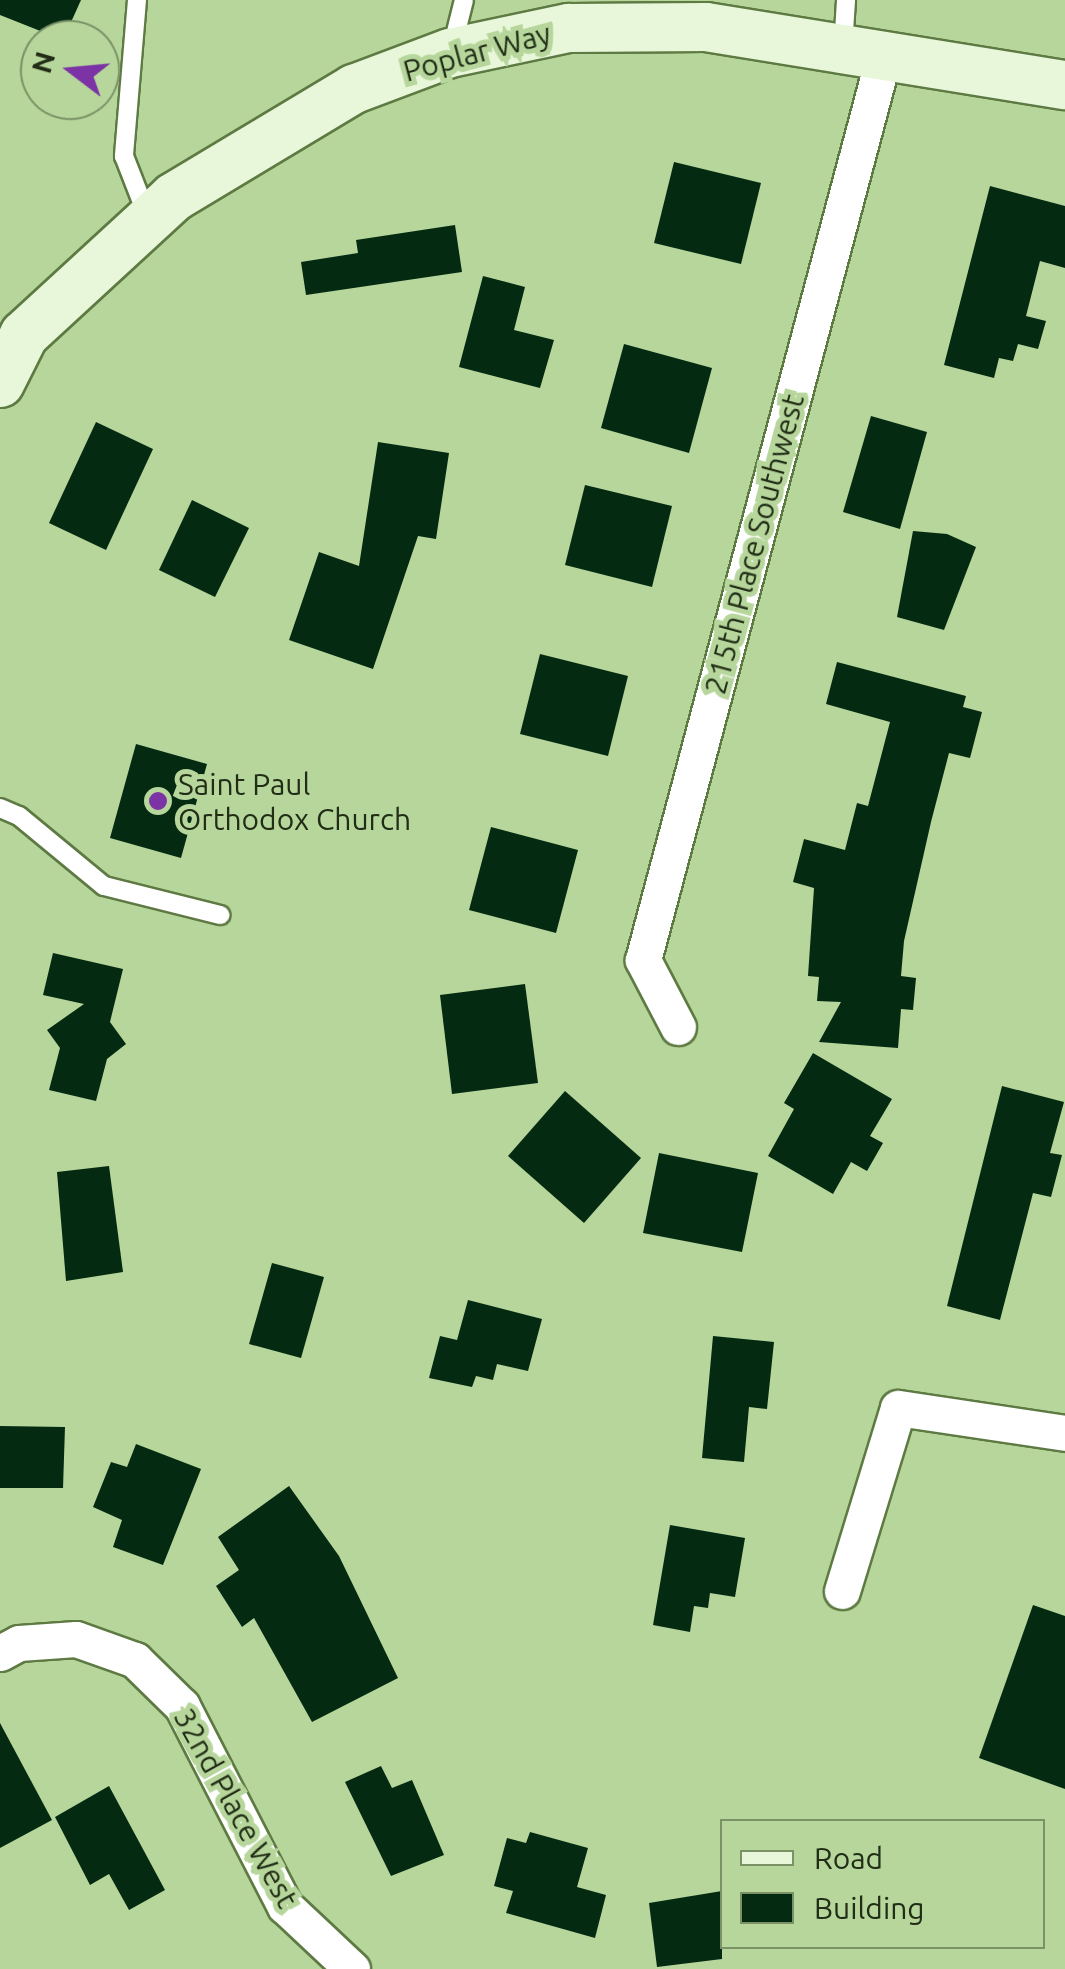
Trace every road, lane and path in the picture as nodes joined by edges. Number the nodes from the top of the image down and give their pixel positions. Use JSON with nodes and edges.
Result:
{"nodes":[{"id":1,"x":136,"y":0,"type":"edge"},
{"id":2,"x":464,"y":0,"type":"edge"},
{"id":3,"x":846,"y":0,"type":"edge"},
{"id":4,"x":864,"y":52,"type":"junction"},
{"id":5,"x":450,"y":53,"type":"junction"},
{"id":6,"x":1065,"y":85,"type":"edge"},
{"id":7,"x":150,"y":220,"type":"junction"},
{"id":8,"x":0,"y":383,"type":"edge"},
{"id":9,"x":0,"y":808,"type":"edge"},
{"id":10,"x":220,"y":915,"type":"dead end"},
{"id":11,"x":678,"y":1028,"type":"dead end"},
{"id":12,"x":1065,"y":1433,"type":"edge"},
{"id":13,"x":842,"y":1590,"type":"dead end"},
{"id":14,"x":0,"y":1653,"type":"edge"},
{"id":15,"x":352,"y":1969,"type":"edge"}],
"edges":[{"from":1,"to":7,"type":"lane"},
{"from":2,"to":5,"type":"lane"},
{"from":3,"to":4,"type":"lane"},
{"from":4,"to":5,"type":"main road","name":"Poplar Way"},
{"from":4,"to":6,"type":"main road","name":"Poplar Way"},
{"from":4,"to":11,"type":"street","name":"215th Place Southwest"},
{"from":5,"to":7,"type":"main road","name":"Poplar Way"},
{"from":7,"to":8,"type":"main road","name":"Poplar Way"},
{"from":9,"to":10,"type":"lane"},
{"from":12,"to":13,"type":"street"},
{"from":14,"to":15,"type":"street","name":"32nd Place West"}]}
